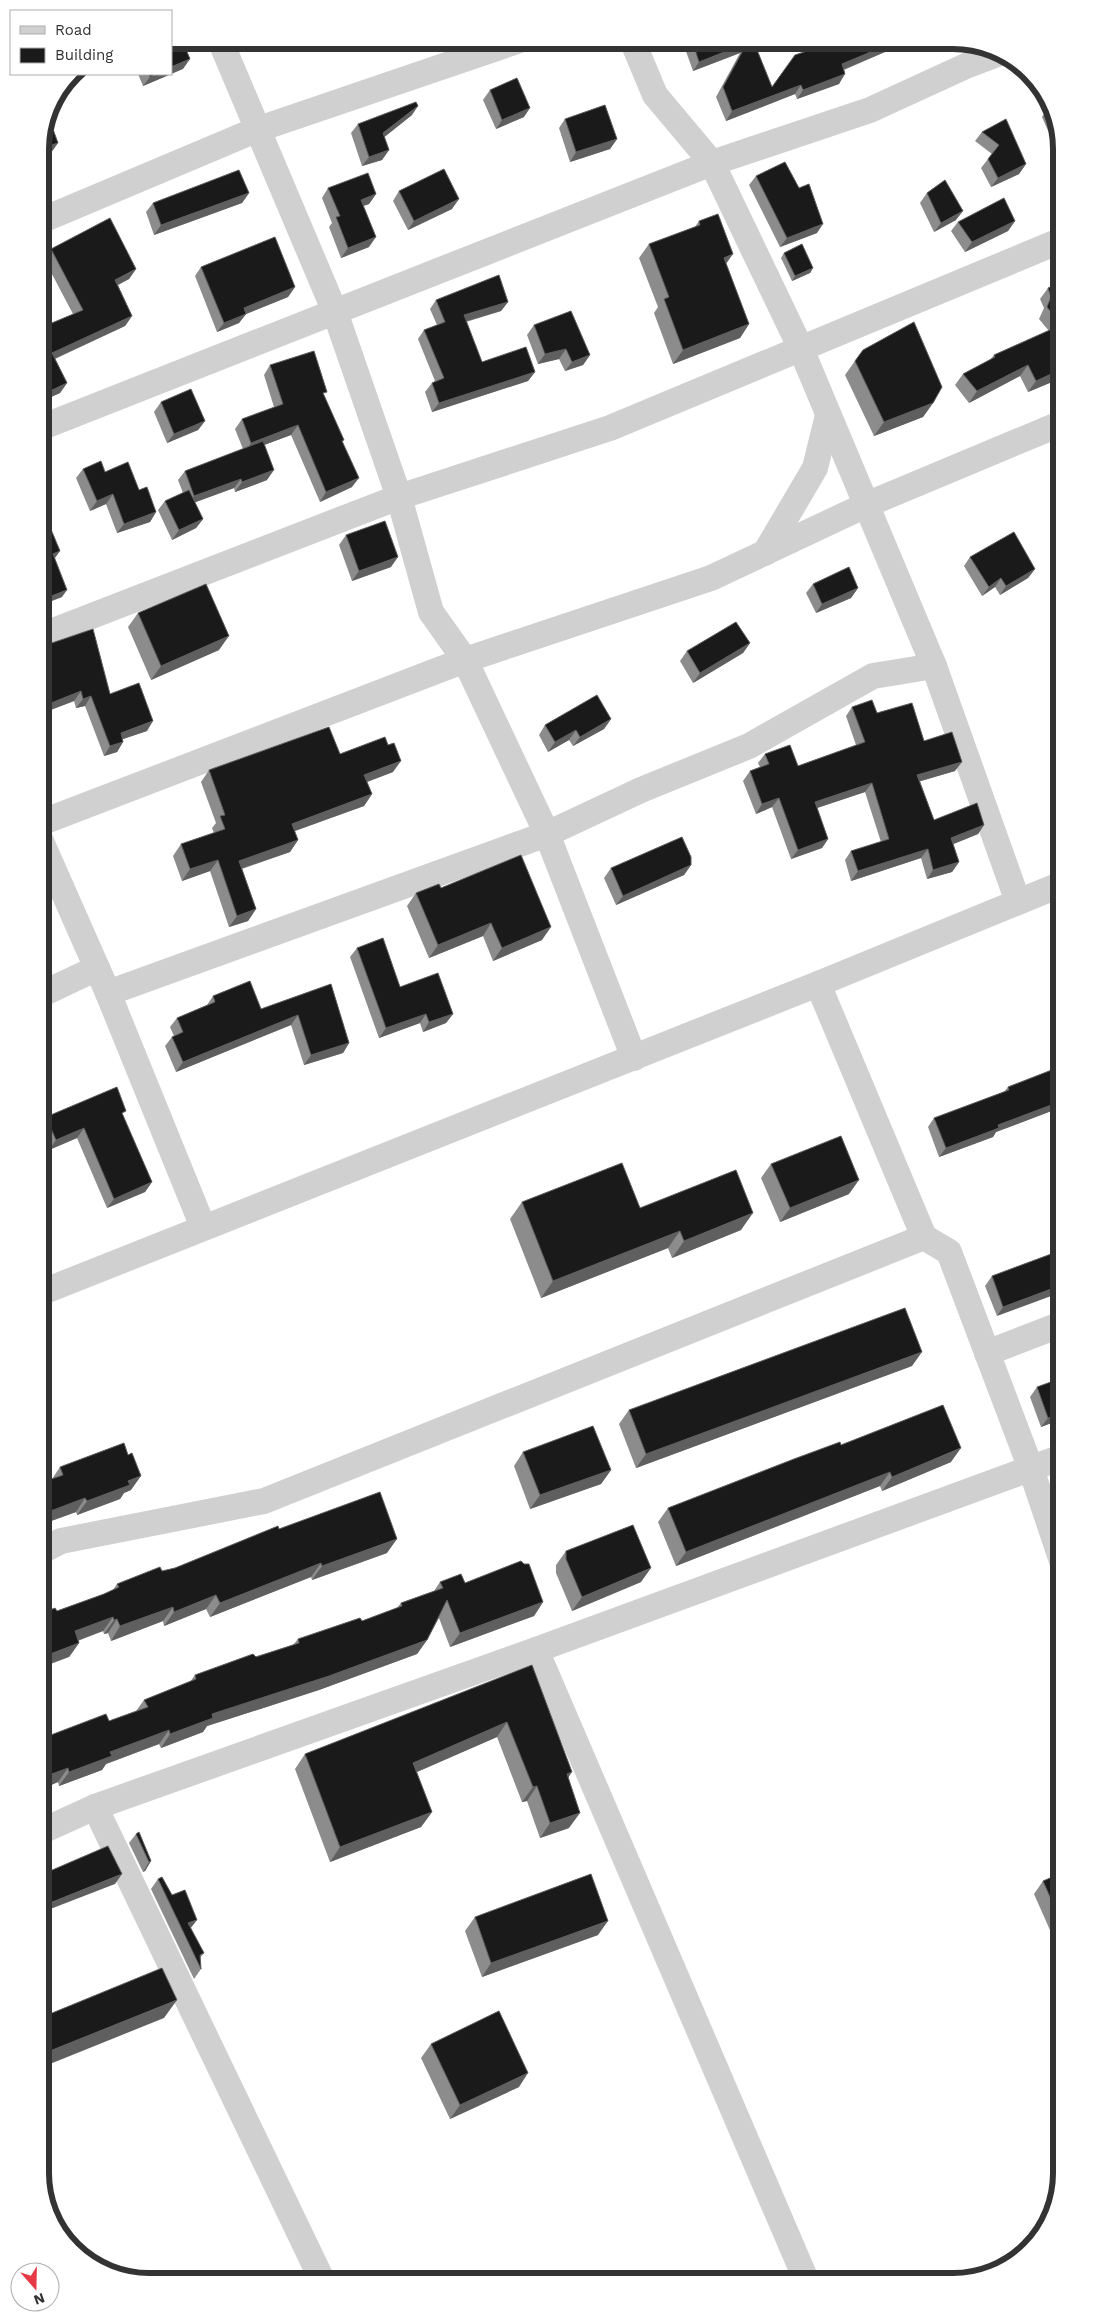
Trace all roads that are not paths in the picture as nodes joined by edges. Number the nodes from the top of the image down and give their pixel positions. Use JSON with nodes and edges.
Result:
{"nodes":[{"id":1,"x":224,"y":49,"type":"edge"},
{"id":2,"x":494,"y":49,"type":"edge"},
{"id":3,"x":636,"y":49,"type":"edge"},
{"id":4,"x":991,"y":56,"type":"edge"},
{"id":5,"x":256,"y":130,"type":"junction"},
{"id":6,"x":712,"y":163,"type":"junction"},
{"id":7,"x":49,"y":217,"type":"edge"},
{"id":8,"x":1053,"y":244,"type":"edge"},
{"id":9,"x":335,"y":312,"type":"junction"},
{"id":10,"x":801,"y":349,"type":"junction"},
{"id":11,"x":828,"y":415,"type":"junction"},
{"id":12,"x":49,"y":424,"type":"edge"},
{"id":13,"x":1053,"y":428,"type":"edge"},
{"id":14,"x":399,"y":497,"type":"junction"},
{"id":15,"x":866,"y":505,"type":"junction"},
{"id":16,"x":765,"y":553,"type":"junction"},
{"id":17,"x":49,"y":633,"type":"edge"},
{"id":18,"x":465,"y":660,"type":"junction"},
{"id":19,"x":934,"y":666,"type":"junction"},
{"id":20,"x":49,"y":820,"type":"edge"},
{"id":21,"x":547,"y":834,"type":"junction"},
{"id":22,"x":49,"y":859,"type":"edge"},
{"id":23,"x":1053,"y":888,"type":"edge"},
{"id":24,"x":1018,"y":902,"type":"junction"},
{"id":25,"x":97,"y":968,"type":"junction"},
{"id":26,"x":818,"y":984,"type":"junction"},
{"id":27,"x":49,"y":991,"type":"edge"},
{"id":28,"x":108,"y":993,"type":"junction"},
{"id":29,"x":634,"y":1058,"type":"junction"},
{"id":30,"x":203,"y":1227,"type":"junction"},
{"id":31,"x":924,"y":1237,"type":"junction"},
{"id":32,"x":49,"y":1289,"type":"edge"},
{"id":33,"x":1053,"y":1327,"type":"edge"},
{"id":34,"x":987,"y":1353,"type":"junction"},
{"id":35,"x":1053,"y":1460,"type":"edge"},
{"id":36,"x":1031,"y":1469,"type":"junction"},
{"id":37,"x":1053,"y":1534,"type":"edge"},
{"id":38,"x":49,"y":1548,"type":"edge"},
{"id":39,"x":536,"y":1650,"type":"junction"},
{"id":40,"x":95,"y":1807,"type":"junction"},
{"id":41,"x":49,"y":1828,"type":"edge"},
{"id":42,"x":319,"y":2273,"type":"edge"},
{"id":43,"x":803,"y":2273,"type":"edge"}],
"edges":[{"from":1,"to":5,"type":"street"},
{"from":2,"to":5,"type":"street"},
{"from":3,"to":6,"type":"street"},
{"from":4,"to":6,"type":"street"},
{"from":5,"to":7,"type":"street"},
{"from":5,"to":9,"type":"street"},
{"from":6,"to":9,"type":"street"},
{"from":6,"to":10,"type":"street"},
{"from":8,"to":10,"type":"street"},
{"from":9,"to":12,"type":"street"},
{"from":9,"to":14,"type":"street"},
{"from":10,"to":11,"type":"street"},
{"from":10,"to":14,"type":"street"},
{"from":11,"to":15,"type":"street"},
{"from":11,"to":16,"type":"street"},
{"from":13,"to":15,"type":"street"},
{"from":14,"to":17,"type":"street"},
{"from":14,"to":18,"type":"street"},
{"from":15,"to":16,"type":"street"},
{"from":15,"to":19,"type":"street"},
{"from":16,"to":18,"type":"street"},
{"from":18,"to":20,"type":"street"},
{"from":18,"to":21,"type":"street"},
{"from":19,"to":21,"type":"street"},
{"from":19,"to":24,"type":"street"},
{"from":21,"to":28,"type":"street"},
{"from":21,"to":29,"type":"street"},
{"from":22,"to":25,"type":"street"},
{"from":23,"to":24,"type":"street"},
{"from":24,"to":26,"type":"street"},
{"from":25,"to":27,"type":"street"},
{"from":25,"to":28,"type":"street"},
{"from":26,"to":29,"type":"street"},
{"from":26,"to":31,"type":"street"},
{"from":28,"to":30,"type":"street"},
{"from":29,"to":30,"type":"street"},
{"from":30,"to":32,"type":"street"},
{"from":31,"to":34,"type":"street"},
{"from":31,"to":38,"type":"street"},
{"from":33,"to":34,"type":"street"},
{"from":34,"to":36,"type":"street"},
{"from":35,"to":36,"type":"street"},
{"from":36,"to":37,"type":"street"},
{"from":36,"to":39,"type":"street"},
{"from":39,"to":40,"type":"street"},
{"from":39,"to":43,"type":"street"},
{"from":40,"to":41,"type":"street"},
{"from":40,"to":42,"type":"street"}]}
